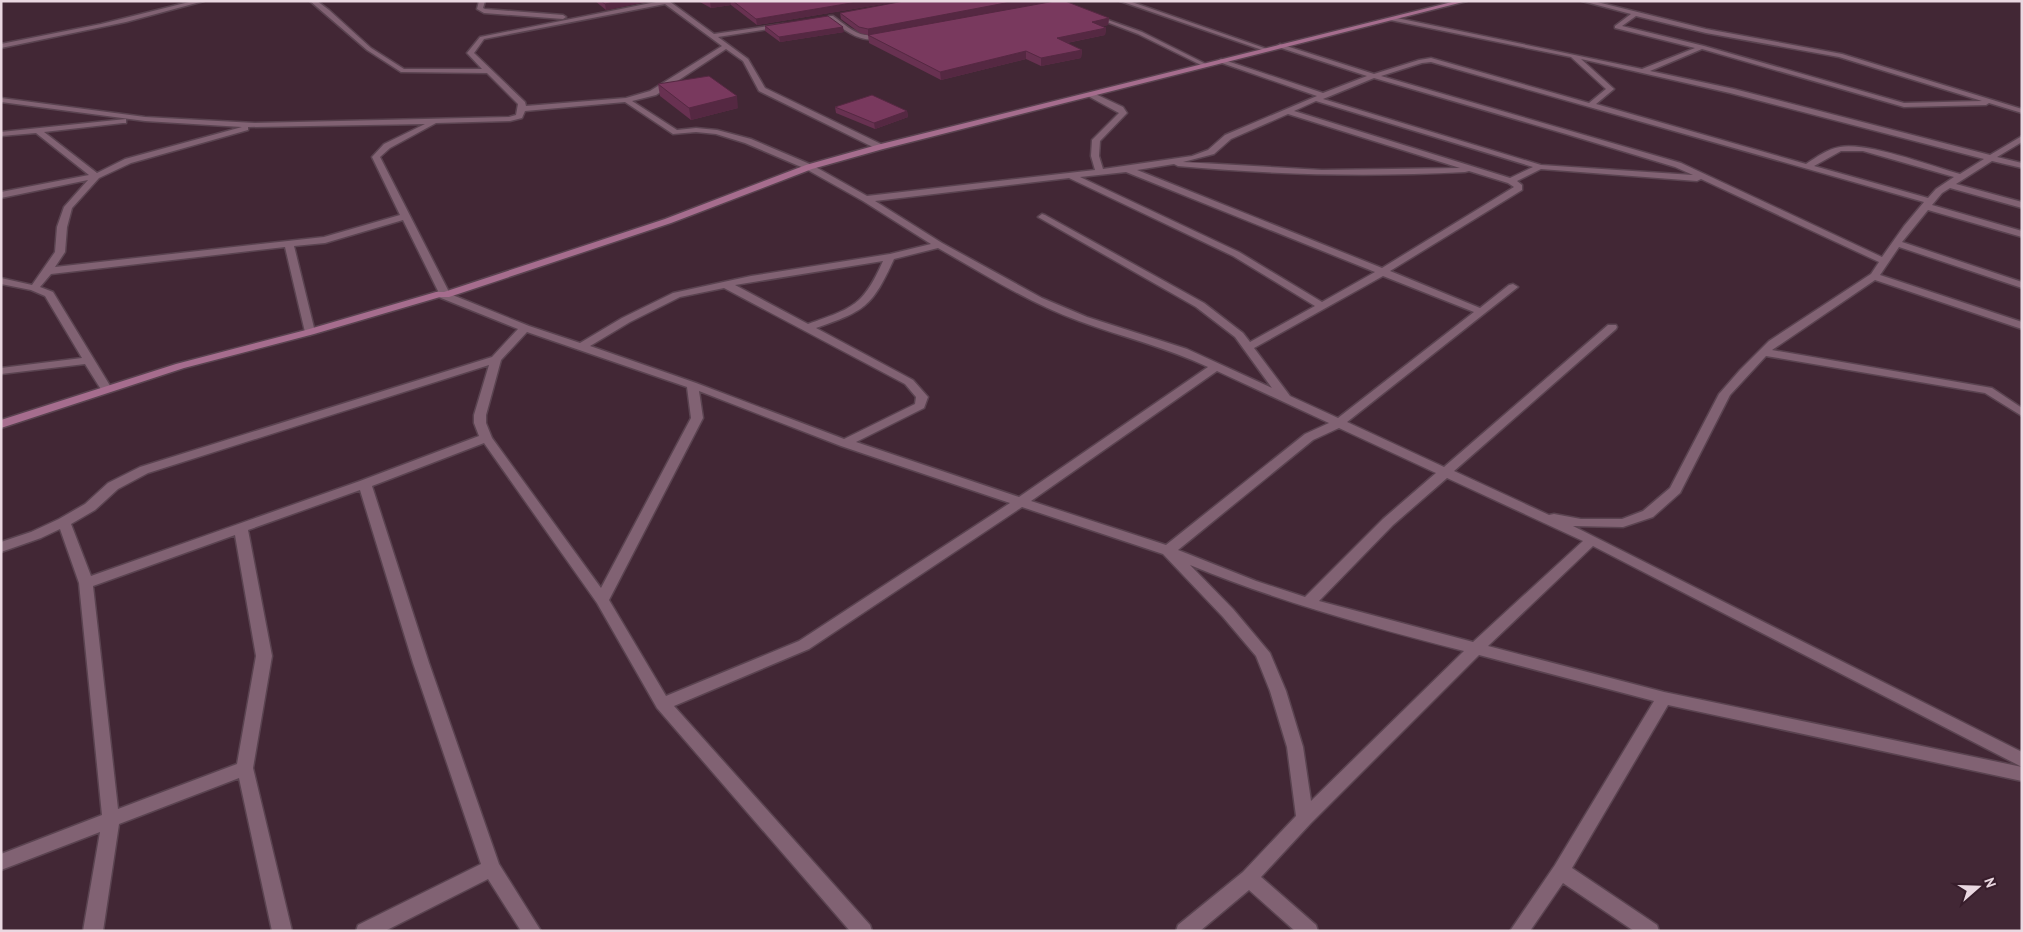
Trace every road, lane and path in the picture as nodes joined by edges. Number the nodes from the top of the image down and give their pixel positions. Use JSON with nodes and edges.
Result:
{"nodes":[{"id":1,"x":201,"y":1,"type":"edge"},
{"id":2,"x":313,"y":1,"type":"edge"},
{"id":3,"x":482,"y":1,"type":"edge"},
{"id":4,"x":1123,"y":1,"type":"edge"},
{"id":5,"x":1464,"y":1,"type":"edge"},
{"id":6,"x":1585,"y":1,"type":"edge"},
{"id":7,"x":665,"y":2,"type":"edge"},
{"id":8,"x":1087,"y":12,"type":"edge"},
{"id":9,"x":1636,"y":13,"type":"junction"},
{"id":10,"x":840,"y":15,"type":"edge"},
{"id":11,"x":831,"y":17,"type":"junction"},
{"id":12,"x":580,"y":18,"type":"junction"},
{"id":13,"x":822,"y":18,"type":"edge"},
{"id":14,"x":1392,"y":19,"type":"junction"},
{"id":15,"x":785,"y":24,"type":"edge"},
{"id":16,"x":897,"y":33,"type":"edge"},
{"id":17,"x":712,"y":36,"type":"junction"},
{"id":18,"x":1,"y":46,"type":"edge"},
{"id":19,"x":726,"y":46,"type":"junction"},
{"id":20,"x":1280,"y":46,"type":"junction"},
{"id":21,"x":1702,"y":47,"type":"junction"},
{"id":22,"x":1267,"y":50,"type":"junction"},
{"id":23,"x":1573,"y":55,"type":"junction"},
{"id":24,"x":1221,"y":61,"type":"junction"},
{"id":25,"x":1205,"y":65,"type":"junction"},
{"id":26,"x":487,"y":71,"type":"junction"},
{"id":27,"x":1643,"y":71,"type":"junction"},
{"id":28,"x":1374,"y":76,"type":"junction"},
{"id":29,"x":1091,"y":94,"type":"junction"},
{"id":30,"x":1320,"y":97,"type":"junction"},
{"id":31,"x":1,"y":100,"type":"edge"},
{"id":32,"x":626,"y":100,"type":"junction"},
{"id":33,"x":1996,"y":103,"type":"junction"},
{"id":34,"x":1591,"y":104,"type":"junction"},
{"id":35,"x":522,"y":110,"type":"junction"},
{"id":36,"x":2022,"y":111,"type":"edge"},
{"id":37,"x":1289,"y":112,"type":"junction"},
{"id":38,"x":145,"y":119,"type":"junction"},
{"id":39,"x":434,"y":122,"type":"junction"},
{"id":40,"x":255,"y":125,"type":"junction"},
{"id":41,"x":38,"y":130,"type":"junction"},
{"id":42,"x":1,"y":134,"type":"edge"},
{"id":43,"x":2022,"y":138,"type":"edge"},
{"id":44,"x":880,"y":147,"type":"junction"},
{"id":45,"x":1991,"y":158,"type":"junction"},
{"id":46,"x":1161,"y":162,"type":"junction"},
{"id":47,"x":1808,"y":166,"type":"junction"},
{"id":48,"x":2022,"y":166,"type":"edge"},
{"id":49,"x":809,"y":167,"type":"junction"},
{"id":50,"x":1540,"y":167,"type":"junction"},
{"id":51,"x":1127,"y":169,"type":"junction"},
{"id":52,"x":1475,"y":169,"type":"junction"},
{"id":53,"x":1100,"y":172,"type":"junction"},
{"id":54,"x":1071,"y":175,"type":"junction"},
{"id":55,"x":96,"y":176,"type":"junction"},
{"id":56,"x":1962,"y":177,"type":"junction"},
{"id":57,"x":1707,"y":179,"type":"junction"},
{"id":58,"x":1511,"y":181,"type":"junction"},
{"id":59,"x":1949,"y":185,"type":"junction"},
{"id":60,"x":1,"y":196,"type":"edge"},
{"id":61,"x":866,"y":199,"type":"junction"},
{"id":62,"x":1927,"y":203,"type":"junction"},
{"id":63,"x":2022,"y":206,"type":"edge"},
{"id":64,"x":406,"y":216,"type":"junction"},
{"id":65,"x":1042,"y":217,"type":"dead end"},
{"id":66,"x":2022,"y":234,"type":"edge"},
{"id":67,"x":1896,"y":243,"type":"junction"},
{"id":68,"x":289,"y":245,"type":"junction"},
{"id":69,"x":939,"y":245,"type":"junction"},
{"id":70,"x":890,"y":257,"type":"junction"},
{"id":71,"x":1884,"y":260,"type":"junction"},
{"id":72,"x":48,"y":271,"type":"junction"},
{"id":73,"x":1384,"y":272,"type":"junction"},
{"id":74,"x":1874,"y":276,"type":"junction"},
{"id":75,"x":1,"y":282,"type":"edge"},
{"id":76,"x":725,"y":284,"type":"junction"},
{"id":77,"x":2022,"y":285,"type":"edge"},
{"id":78,"x":1513,"y":287,"type":"dead end"},
{"id":79,"x":34,"y":288,"type":"junction"},
{"id":80,"x":442,"y":295,"type":"junction"},
{"id":81,"x":1322,"y":306,"type":"junction"},
{"id":82,"x":1482,"y":312,"type":"junction"},
{"id":83,"x":2022,"y":326,"type":"edge"},
{"id":84,"x":525,"y":328,"type":"junction"},
{"id":85,"x":807,"y":328,"type":"junction"},
{"id":86,"x":1612,"y":328,"type":"dead end"},
{"id":87,"x":310,"y":332,"type":"junction"},
{"id":88,"x":581,"y":347,"type":"junction"},
{"id":89,"x":1247,"y":348,"type":"junction"},
{"id":90,"x":1764,"y":352,"type":"junction"},
{"id":91,"x":496,"y":359,"type":"junction"},
{"id":92,"x":89,"y":360,"type":"junction"},
{"id":93,"x":1215,"y":367,"type":"junction"},
{"id":94,"x":1,"y":371,"type":"edge"},
{"id":95,"x":692,"y":385,"type":"junction"},
{"id":96,"x":106,"y":389,"type":"junction"},
{"id":97,"x":1285,"y":398,"type":"junction"},
{"id":98,"x":2022,"y":413,"type":"edge"},
{"id":99,"x":1339,"y":423,"type":"junction"},
{"id":100,"x":1,"y":424,"type":"edge"},
{"id":101,"x":486,"y":438,"type":"junction"},
{"id":102,"x":845,"y":444,"type":"junction"},
{"id":103,"x":1447,"y":473,"type":"junction"},
{"id":104,"x":365,"y":484,"type":"junction"},
{"id":105,"x":1020,"y":502,"type":"junction"},
{"id":106,"x":1533,"y":514,"type":"junction"},
{"id":107,"x":64,"y":522,"type":"junction"},
{"id":108,"x":241,"y":528,"type":"junction"},
{"id":109,"x":1592,"y":540,"type":"junction"},
{"id":110,"x":1,"y":547,"type":"edge"},
{"id":111,"x":1168,"y":551,"type":"junction"},
{"id":112,"x":86,"y":583,"type":"junction"},
{"id":113,"x":602,"y":600,"type":"junction"},
{"id":114,"x":1308,"y":603,"type":"junction"},
{"id":115,"x":1477,"y":648,"type":"junction"},
{"id":116,"x":1664,"y":698,"type":"junction"},
{"id":117,"x":663,"y":704,"type":"junction"},
{"id":118,"x":2022,"y":760,"type":"edge"},
{"id":119,"x":245,"y":768,"type":"junction"},
{"id":120,"x":2022,"y":774,"type":"edge"},
{"id":121,"x":1305,"y":818,"type":"junction"},
{"id":122,"x":111,"y":821,"type":"junction"},
{"id":123,"x":1,"y":862,"type":"edge"},
{"id":124,"x":491,"y":868,"type":"junction"},
{"id":125,"x":1562,"y":871,"type":"junction"},
{"id":126,"x":1249,"y":878,"type":"junction"},
{"id":127,"x":93,"y":931,"type":"edge"},
{"id":128,"x":282,"y":931,"type":"edge"},
{"id":129,"x":365,"y":931,"type":"edge"},
{"id":130,"x":532,"y":931,"type":"edge"},
{"id":131,"x":863,"y":931,"type":"edge"},
{"id":132,"x":1185,"y":931,"type":"edge"},
{"id":133,"x":1309,"y":931,"type":"edge"},
{"id":134,"x":1519,"y":931,"type":"edge"},
{"id":135,"x":1650,"y":931,"type":"edge"}],
"edges":[{"from":1,"to":18,"type":"street"},
{"from":2,"to":26,"type":"street"},
{"from":3,"to":12,"type":"street"},
{"from":4,"to":22,"type":"street"},
{"from":5,"to":14,"type":"street"},
{"from":6,"to":9,"type":"street"},
{"from":7,"to":12,"type":"street"},
{"from":7,"to":17,"type":"street"},
{"from":8,"to":25,"type":"street"},
{"from":9,"to":21,"type":"street"},
{"from":9,"to":33,"type":"street"},
{"from":10,"to":11,"type":"street"},
{"from":11,"to":13,"type":"street"},
{"from":11,"to":16,"type":"street"},
{"from":12,"to":26,"type":"street"},
{"from":14,"to":20,"type":"street"},
{"from":14,"to":23,"type":"street"},
{"from":15,"to":17,"type":"street"},
{"from":17,"to":19,"type":"street"},
{"from":19,"to":32,"type":"street"},
{"from":19,"to":44,"type":"street"},
{"from":20,"to":22,"type":"street"},
{"from":20,"to":28,"type":"street"},
{"from":21,"to":27,"type":"street"},
{"from":21,"to":33,"type":"street"},
{"from":22,"to":24,"type":"street"},
{"from":23,"to":27,"type":"street"},
{"from":23,"to":34,"type":"street"},
{"from":24,"to":25,"type":"street"},
{"from":24,"to":30,"type":"street"},
{"from":25,"to":29,"type":"street"},
{"from":26,"to":35,"type":"street"},
{"from":27,"to":45,"type":"street"},
{"from":28,"to":30,"type":"street"},
{"from":28,"to":34,"type":"street"},
{"from":28,"to":57,"type":"street"},
{"from":29,"to":44,"type":"street"},
{"from":29,"to":53,"type":"street"},
{"from":30,"to":37,"type":"street"},
{"from":30,"to":50,"type":"street"},
{"from":31,"to":38,"type":"street"},
{"from":32,"to":35,"type":"street"},
{"from":32,"to":49,"type":"street"},
{"from":33,"to":36,"type":"street"},
{"from":34,"to":47,"type":"street"},
{"from":35,"to":39,"type":"street"},
{"from":37,"to":46,"type":"street"},
{"from":37,"to":52,"type":"street"},
{"from":38,"to":40,"type":"street"},
{"from":38,"to":41,"type":"street"},
{"from":39,"to":40,"type":"street"},
{"from":39,"to":64,"type":"street"},
{"from":40,"to":55,"type":"street"},
{"from":41,"to":42,"type":"street"},
{"from":41,"to":55,"type":"street"},
{"from":43,"to":45,"type":"street"},
{"from":44,"to":49,"type":"street"},
{"from":45,"to":48,"type":"street"},
{"from":45,"to":56,"type":"street"},
{"from":46,"to":51,"type":"street"},
{"from":46,"to":52,"type":"street"},
{"from":47,"to":56,"type":"street"},
{"from":47,"to":62,"type":"street"},
{"from":49,"to":61,"type":"street"},
{"from":49,"to":80,"type":"street"},
{"from":50,"to":57,"type":"street"},
{"from":50,"to":58,"type":"street"},
{"from":51,"to":53,"type":"street"},
{"from":51,"to":73,"type":"street"},
{"from":52,"to":58,"type":"street"},
{"from":53,"to":54,"type":"street"},
{"from":54,"to":61,"type":"street"},
{"from":54,"to":81,"type":"street"},
{"from":55,"to":60,"type":"street"},
{"from":55,"to":72,"type":"street"},
{"from":56,"to":59,"type":"street"},
{"from":57,"to":71,"type":"street"},
{"from":58,"to":73,"type":"street"},
{"from":59,"to":62,"type":"street"},
{"from":59,"to":63,"type":"street"},
{"from":61,"to":69,"type":"street"},
{"from":62,"to":66,"type":"street"},
{"from":62,"to":67,"type":"street"},
{"from":64,"to":68,"type":"street"},
{"from":64,"to":80,"type":"street"},
{"from":65,"to":89,"type":"street"},
{"from":67,"to":71,"type":"street"},
{"from":67,"to":77,"type":"street"},
{"from":68,"to":72,"type":"street"},
{"from":68,"to":87,"type":"street"},
{"from":69,"to":70,"type":"street"},
{"from":69,"to":93,"type":"street"},
{"from":70,"to":76,"type":"street"},
{"from":70,"to":85,"type":"street"},
{"from":71,"to":74,"type":"street"},
{"from":72,"to":79,"type":"street"},
{"from":73,"to":81,"type":"street"},
{"from":73,"to":82,"type":"street"},
{"from":74,"to":83,"type":"street"},
{"from":74,"to":90,"type":"street"},
{"from":75,"to":79,"type":"street"},
{"from":76,"to":85,"type":"street"},
{"from":76,"to":88,"type":"street"},
{"from":78,"to":82,"type":"street"},
{"from":79,"to":92,"type":"street"},
{"from":80,"to":84,"type":"street"},
{"from":80,"to":87,"type":"street"},
{"from":81,"to":89,"type":"street"},
{"from":82,"to":99,"type":"street"},
{"from":84,"to":88,"type":"street"},
{"from":84,"to":91,"type":"street"},
{"from":85,"to":102,"type":"street"},
{"from":86,"to":103,"type":"street"},
{"from":87,"to":96,"type":"street"},
{"from":88,"to":95,"type":"street"},
{"from":89,"to":97,"type":"street"},
{"from":90,"to":98,"type":"street"},
{"from":90,"to":106,"type":"street"},
{"from":91,"to":101,"type":"street"},
{"from":91,"to":107,"type":"street"},
{"from":92,"to":94,"type":"street"},
{"from":92,"to":96,"type":"street"},
{"from":93,"to":97,"type":"street"},
{"from":93,"to":105,"type":"street"},
{"from":95,"to":102,"type":"street"},
{"from":95,"to":113,"type":"street"},
{"from":96,"to":100,"type":"street"},
{"from":97,"to":99,"type":"street"},
{"from":99,"to":103,"type":"street"},
{"from":99,"to":111,"type":"street"},
{"from":101,"to":104,"type":"street"},
{"from":101,"to":113,"type":"street"},
{"from":102,"to":105,"type":"street"},
{"from":103,"to":106,"type":"street"},
{"from":103,"to":114,"type":"street"},
{"from":104,"to":108,"type":"street"},
{"from":104,"to":124,"type":"street"},
{"from":105,"to":111,"type":"street"},
{"from":105,"to":117,"type":"street"},
{"from":106,"to":109,"type":"street"},
{"from":107,"to":110,"type":"street"},
{"from":107,"to":112,"type":"street"},
{"from":108,"to":112,"type":"street"},
{"from":108,"to":119,"type":"street"},
{"from":109,"to":115,"type":"street"},
{"from":109,"to":118,"type":"street"},
{"from":111,"to":114,"type":"street"},
{"from":111,"to":121,"type":"street"},
{"from":112,"to":122,"type":"street"},
{"from":113,"to":117,"type":"street"},
{"from":114,"to":115,"type":"street"},
{"from":115,"to":116,"type":"street"},
{"from":115,"to":121,"type":"street"},
{"from":116,"to":120,"type":"street"},
{"from":116,"to":125,"type":"street"},
{"from":117,"to":131,"type":"street"},
{"from":119,"to":122,"type":"street"},
{"from":119,"to":128,"type":"street"},
{"from":121,"to":126,"type":"street"},
{"from":122,"to":123,"type":"street"},
{"from":122,"to":127,"type":"street"},
{"from":124,"to":129,"type":"street"},
{"from":124,"to":130,"type":"street"},
{"from":125,"to":134,"type":"street"},
{"from":125,"to":135,"type":"street"},
{"from":126,"to":132,"type":"street"},
{"from":126,"to":133,"type":"street"}]}
